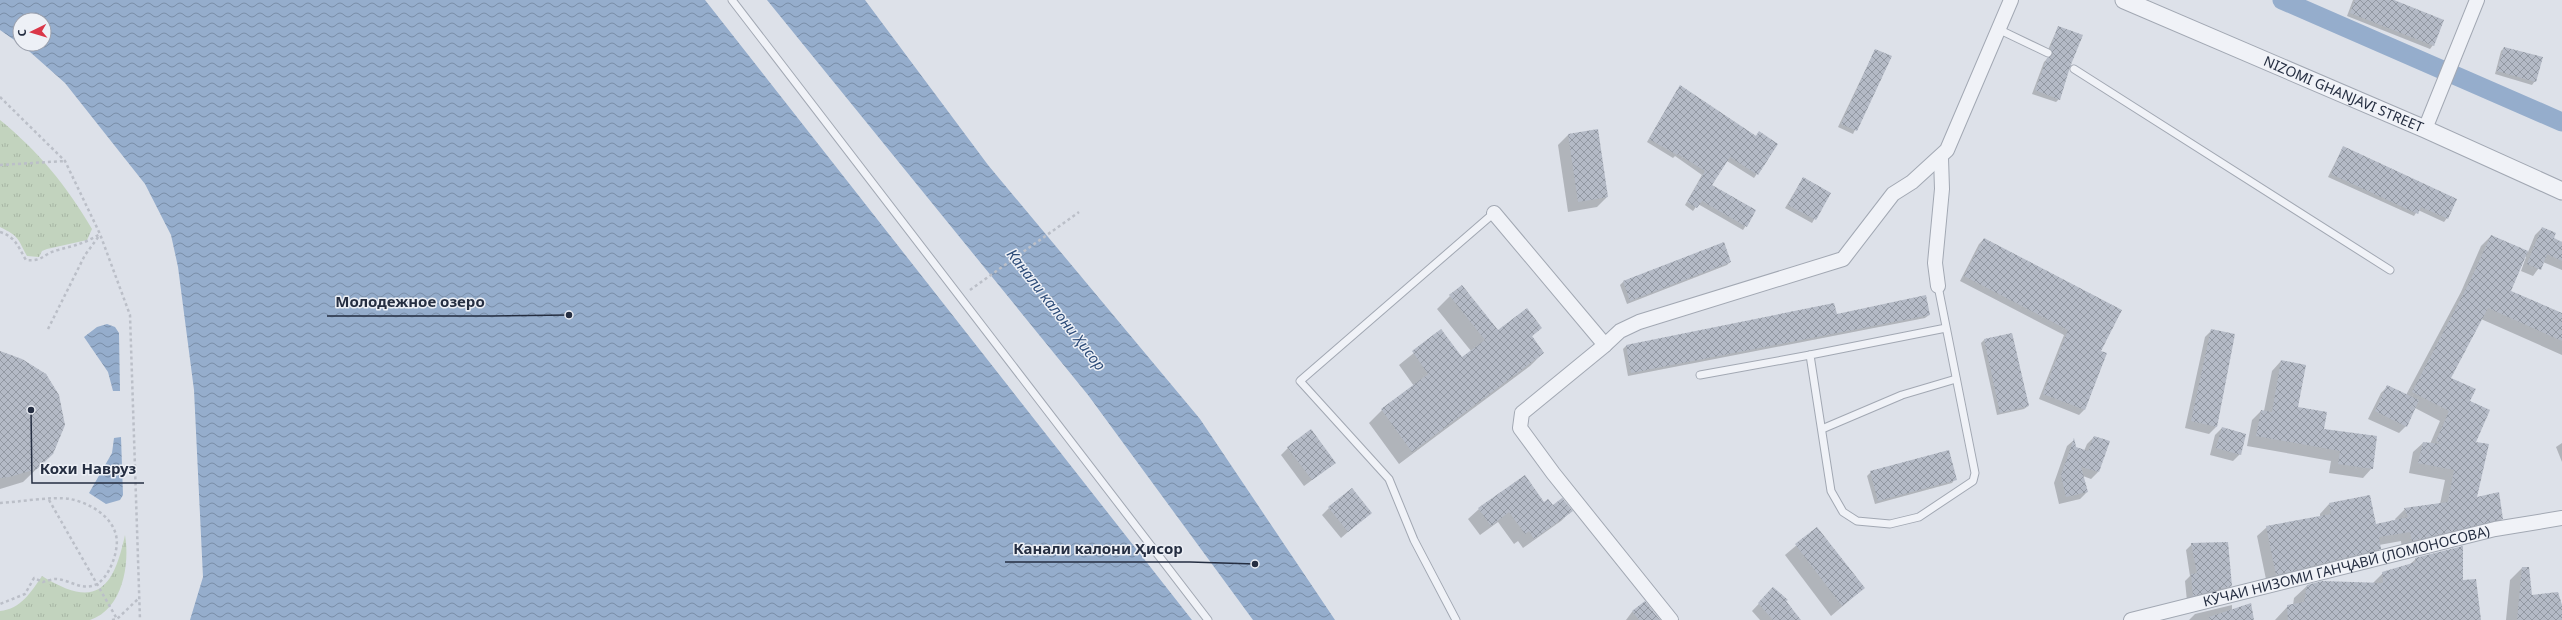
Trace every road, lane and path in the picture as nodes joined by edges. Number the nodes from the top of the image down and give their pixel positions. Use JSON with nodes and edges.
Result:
{"nodes":[{"id":1,"x":732,"y":0,"type":"edge"},
{"id":2,"x":2011,"y":0,"type":"edge"},
{"id":3,"x":2124,"y":0,"type":"edge"},
{"id":4,"x":2477,"y":0,"type":"edge"},
{"id":5,"x":2000,"y":30,"type":"junction"},
{"id":6,"x":2048,"y":53,"type":"dead end"},
{"id":7,"x":2074,"y":69,"type":"dead end"},
{"id":8,"x":0,"y":97,"type":"edge"},
{"id":9,"x":2425,"y":129,"type":"junction"},
{"id":10,"x":1941,"y":158,"type":"junction"},
{"id":11,"x":65,"y":161,"type":"junction"},
{"id":12,"x":0,"y":165,"type":"edge"},
{"id":13,"x":2562,"y":190,"type":"edge"},
{"id":14,"x":1079,"y":212,"type":"dead end"},
{"id":15,"x":1494,"y":213,"type":"joint"},
{"id":16,"x":0,"y":232,"type":"edge"},
{"id":17,"x":100,"y":234,"type":"junction"},
{"id":18,"x":2390,"y":270,"type":"dead end"},
{"id":19,"x":1938,"y":286,"type":"joint"},
{"id":20,"x":960,"y":298,"type":"junction"},
{"id":21,"x":1946,"y":328,"type":"junction"},
{"id":22,"x":48,"y":329,"type":"dead end"},
{"id":23,"x":1605,"y":345,"type":"junction"},
{"id":24,"x":1810,"y":355,"type":"junction"},
{"id":25,"x":1700,"y":375,"type":"dead end"},
{"id":26,"x":1956,"y":379,"type":"junction"},
{"id":27,"x":1822,"y":429,"type":"junction"},
{"id":28,"x":49,"y":500,"type":"junction"},
{"id":29,"x":0,"y":502,"type":"edge"},
{"id":30,"x":2562,"y":518,"type":"edge"},
{"id":31,"x":138,"y":599,"type":"junction"},
{"id":32,"x":0,"y":604,"type":"edge"},
{"id":33,"x":117,"y":619,"type":"junction"},
{"id":34,"x":112,"y":620,"type":"edge"},
{"id":35,"x":140,"y":620,"type":"edge"},
{"id":36,"x":1208,"y":620,"type":"edge"},
{"id":37,"x":1456,"y":620,"type":"edge"},
{"id":38,"x":1670,"y":620,"type":"edge"},
{"id":39,"x":2131,"y":620,"type":"edge"}],
"edges":[{"from":1,"to":20,"type":"lane"},
{"from":2,"to":5,"type":"street"},
{"from":3,"to":9,"type":"street","name":"NIZOMI GHANJAVI STREET"},
{"from":4,"to":9,"type":"street"},
{"from":5,"to":6,"type":"lane"},
{"from":5,"to":10,"type":"street"},
{"from":7,"to":18,"type":"lane"},
{"from":8,"to":11,"type":"path"},
{"from":9,"to":13,"type":"street","name":"NIZOMI GHANJAVI STREET"},
{"from":10,"to":19,"type":"street"},
{"from":10,"to":23,"type":"street"},
{"from":11,"to":12,"type":"path"},
{"from":11,"to":17,"type":"path"},
{"from":14,"to":20,"type":"path"},
{"from":15,"to":23,"type":"street"},
{"from":15,"to":37,"type":"lane"},
{"from":16,"to":17,"type":"path"},
{"from":17,"to":22,"type":"path"},
{"from":17,"to":31,"type":"path"},
{"from":19,"to":21,"type":"lane"},
{"from":20,"to":36,"type":"lane"},
{"from":21,"to":24,"type":"lane"},
{"from":21,"to":26,"type":"lane"},
{"from":23,"to":38,"type":"street"},
{"from":24,"to":25,"type":"lane"},
{"from":24,"to":27,"type":"lane"},
{"from":26,"to":27,"type":"lane"},
{"from":26,"to":27,"type":"lane"},
{"from":28,"to":29,"type":"path"},
{"from":28,"to":32,"type":"path"},
{"from":28,"to":33,"type":"path"},
{"from":30,"to":39,"type":"street","name":"КӮЧАИ НИЗОМИ ГАНҶАВӢ (ЛОМОНОСОВА)"},
{"from":31,"to":33,"type":"path"},
{"from":31,"to":35,"type":"path"},
{"from":33,"to":34,"type":"path"}]}
